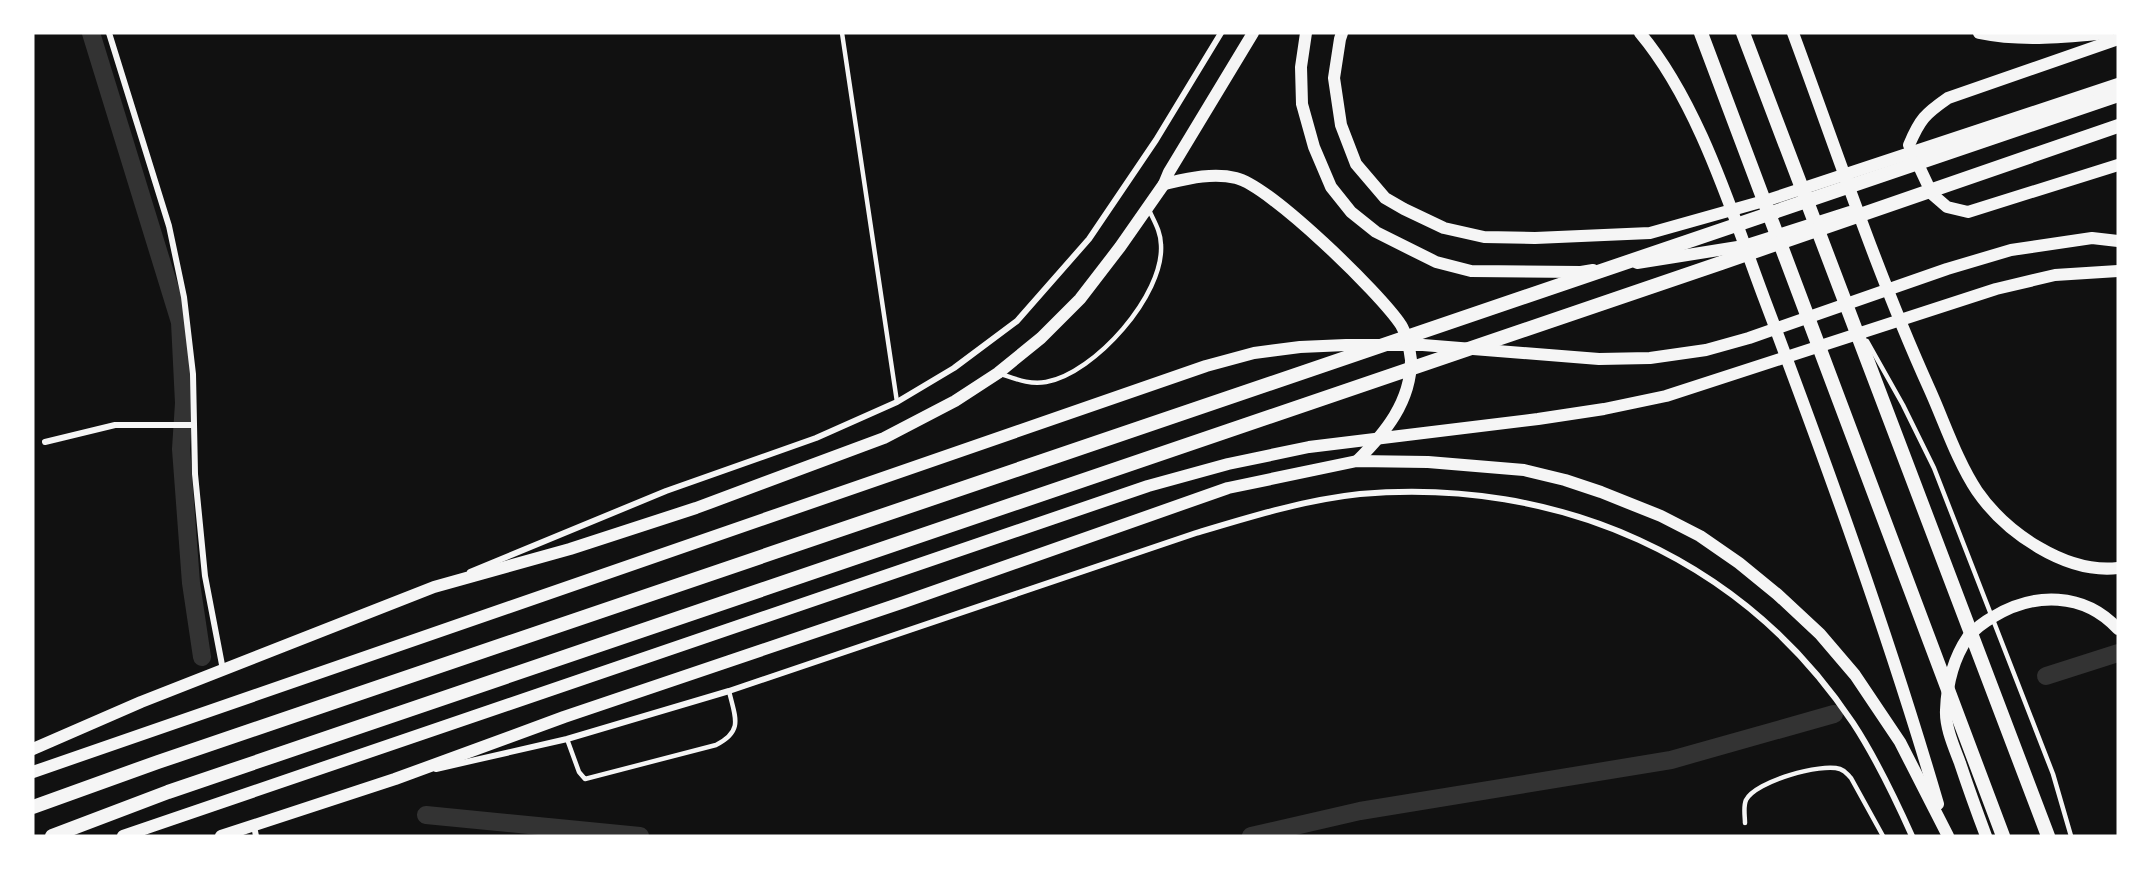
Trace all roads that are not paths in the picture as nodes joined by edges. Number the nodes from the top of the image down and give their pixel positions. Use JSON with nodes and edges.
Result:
{"nodes":[{"id":1,"x":109,"y":33,"type":"edge"},
{"id":2,"x":842,"y":33,"type":"edge"},
{"id":3,"x":1221,"y":33,"type":"edge"},
{"id":4,"x":1253,"y":33,"type":"edge"},
{"id":5,"x":1306,"y":33,"type":"edge"},
{"id":6,"x":1342,"y":33,"type":"edge"},
{"id":7,"x":1640,"y":33,"type":"edge"},
{"id":8,"x":1701,"y":33,"type":"edge"},
{"id":9,"x":1743,"y":33,"type":"edge"},
{"id":10,"x":1793,"y":33,"type":"edge"},
{"id":11,"x":1979,"y":33,"type":"edge"},
{"id":12,"x":2108,"y":33,"type":"edge"},
{"id":13,"x":2118,"y":39,"type":"edge"},
{"id":14,"x":2118,"y":84,"type":"edge"},
{"id":15,"x":2118,"y":95,"type":"edge"},
{"id":16,"x":2118,"y":120,"type":"edge"},
{"id":17,"x":2118,"y":126,"type":"edge"},
{"id":18,"x":2118,"y":165,"type":"edge"},
{"id":19,"x":1164,"y":184,"type":"junction"},
{"id":20,"x":1148,"y":208,"type":"junction"},
{"id":21,"x":2118,"y":241,"type":"edge"},
{"id":22,"x":2118,"y":271,"type":"edge"},
{"id":23,"x":1850,"y":313,"type":"junction"},
{"id":24,"x":998,"y":373,"type":"junction"},
{"id":25,"x":897,"y":402,"type":"junction"},
{"id":26,"x":192,"y":425,"type":"junction"},
{"id":27,"x":45,"y":442,"type":"dead end"},
{"id":28,"x":1357,"y":461,"type":"junction"},
{"id":29,"x":2118,"y":568,"type":"edge"},
{"id":30,"x":434,"y":587,"type":"junction"},
{"id":31,"x":2118,"y":629,"type":"edge"},
{"id":32,"x":223,"y":670,"type":"junction"},
{"id":33,"x":729,"y":691,"type":"junction"},
{"id":34,"x":567,"y":739,"type":"junction"},
{"id":35,"x":33,"y":749,"type":"edge"},
{"id":36,"x":33,"y":772,"type":"edge"},
{"id":37,"x":395,"y":779,"type":"junction"},
{"id":38,"x":33,"y":807,"type":"edge"},
{"id":39,"x":1745,"y":824,"type":"dead end"},
{"id":40,"x":255,"y":831,"type":"edge"},
{"id":41,"x":1947,"y":833,"type":"edge"},
{"id":42,"x":52,"y":836,"type":"edge"},
{"id":43,"x":123,"y":836,"type":"edge"},
{"id":44,"x":221,"y":836,"type":"edge"},
{"id":45,"x":1883,"y":836,"type":"edge"},
{"id":46,"x":1912,"y":836,"type":"edge"},
{"id":47,"x":1986,"y":836,"type":"edge"},
{"id":48,"x":2003,"y":836,"type":"edge"},
{"id":49,"x":2048,"y":836,"type":"edge"},
{"id":50,"x":2071,"y":836,"type":"edge"}],
"edges":[{"from":1,"to":26,"type":"street"},
{"from":2,"to":25,"type":"lane"},
{"from":3,"to":25,"type":"street"},
{"from":4,"to":19,"type":"main road"},
{"from":5,"to":16,"type":"main road"},
{"from":6,"to":14,"type":"main road"},
{"from":7,"to":41,"type":"main road"},
{"from":8,"to":48,"type":"main road"},
{"from":9,"to":23,"type":"main road"},
{"from":10,"to":29,"type":"main road"},
{"from":11,"to":12,"type":"main road"},
{"from":13,"to":18,"type":"main road"},
{"from":15,"to":38,"type":"main road"},
{"from":17,"to":42,"type":"main road"},
{"from":19,"to":20,"type":"main road"},
{"from":19,"to":28,"type":"main road"},
{"from":20,"to":24,"type":"main road"},
{"from":20,"to":24,"type":"lane"},
{"from":21,"to":36,"type":"main road"},
{"from":22,"to":43,"type":"main road"},
{"from":23,"to":49,"type":"main road"},
{"from":23,"to":50,"type":"lane"},
{"from":24,"to":30,"type":"main road"},
{"from":25,"to":30,"type":"street"},
{"from":26,"to":27,"type":"street"},
{"from":26,"to":32,"type":"street"},
{"from":28,"to":37,"type":"main road"},
{"from":28,"to":41,"type":"main road"},
{"from":30,"to":32,"type":"main road"},
{"from":31,"to":47,"type":"main road"},
{"from":32,"to":35,"type":"main road"},
{"from":33,"to":34,"type":"street"},
{"from":33,"to":34,"type":"lane"},
{"from":33,"to":46,"type":"street"},
{"from":34,"to":37,"type":"street"},
{"from":37,"to":40,"type":"main road"},
{"from":39,"to":45,"type":"lane"},
{"from":40,"to":44,"type":"main road"}]}
